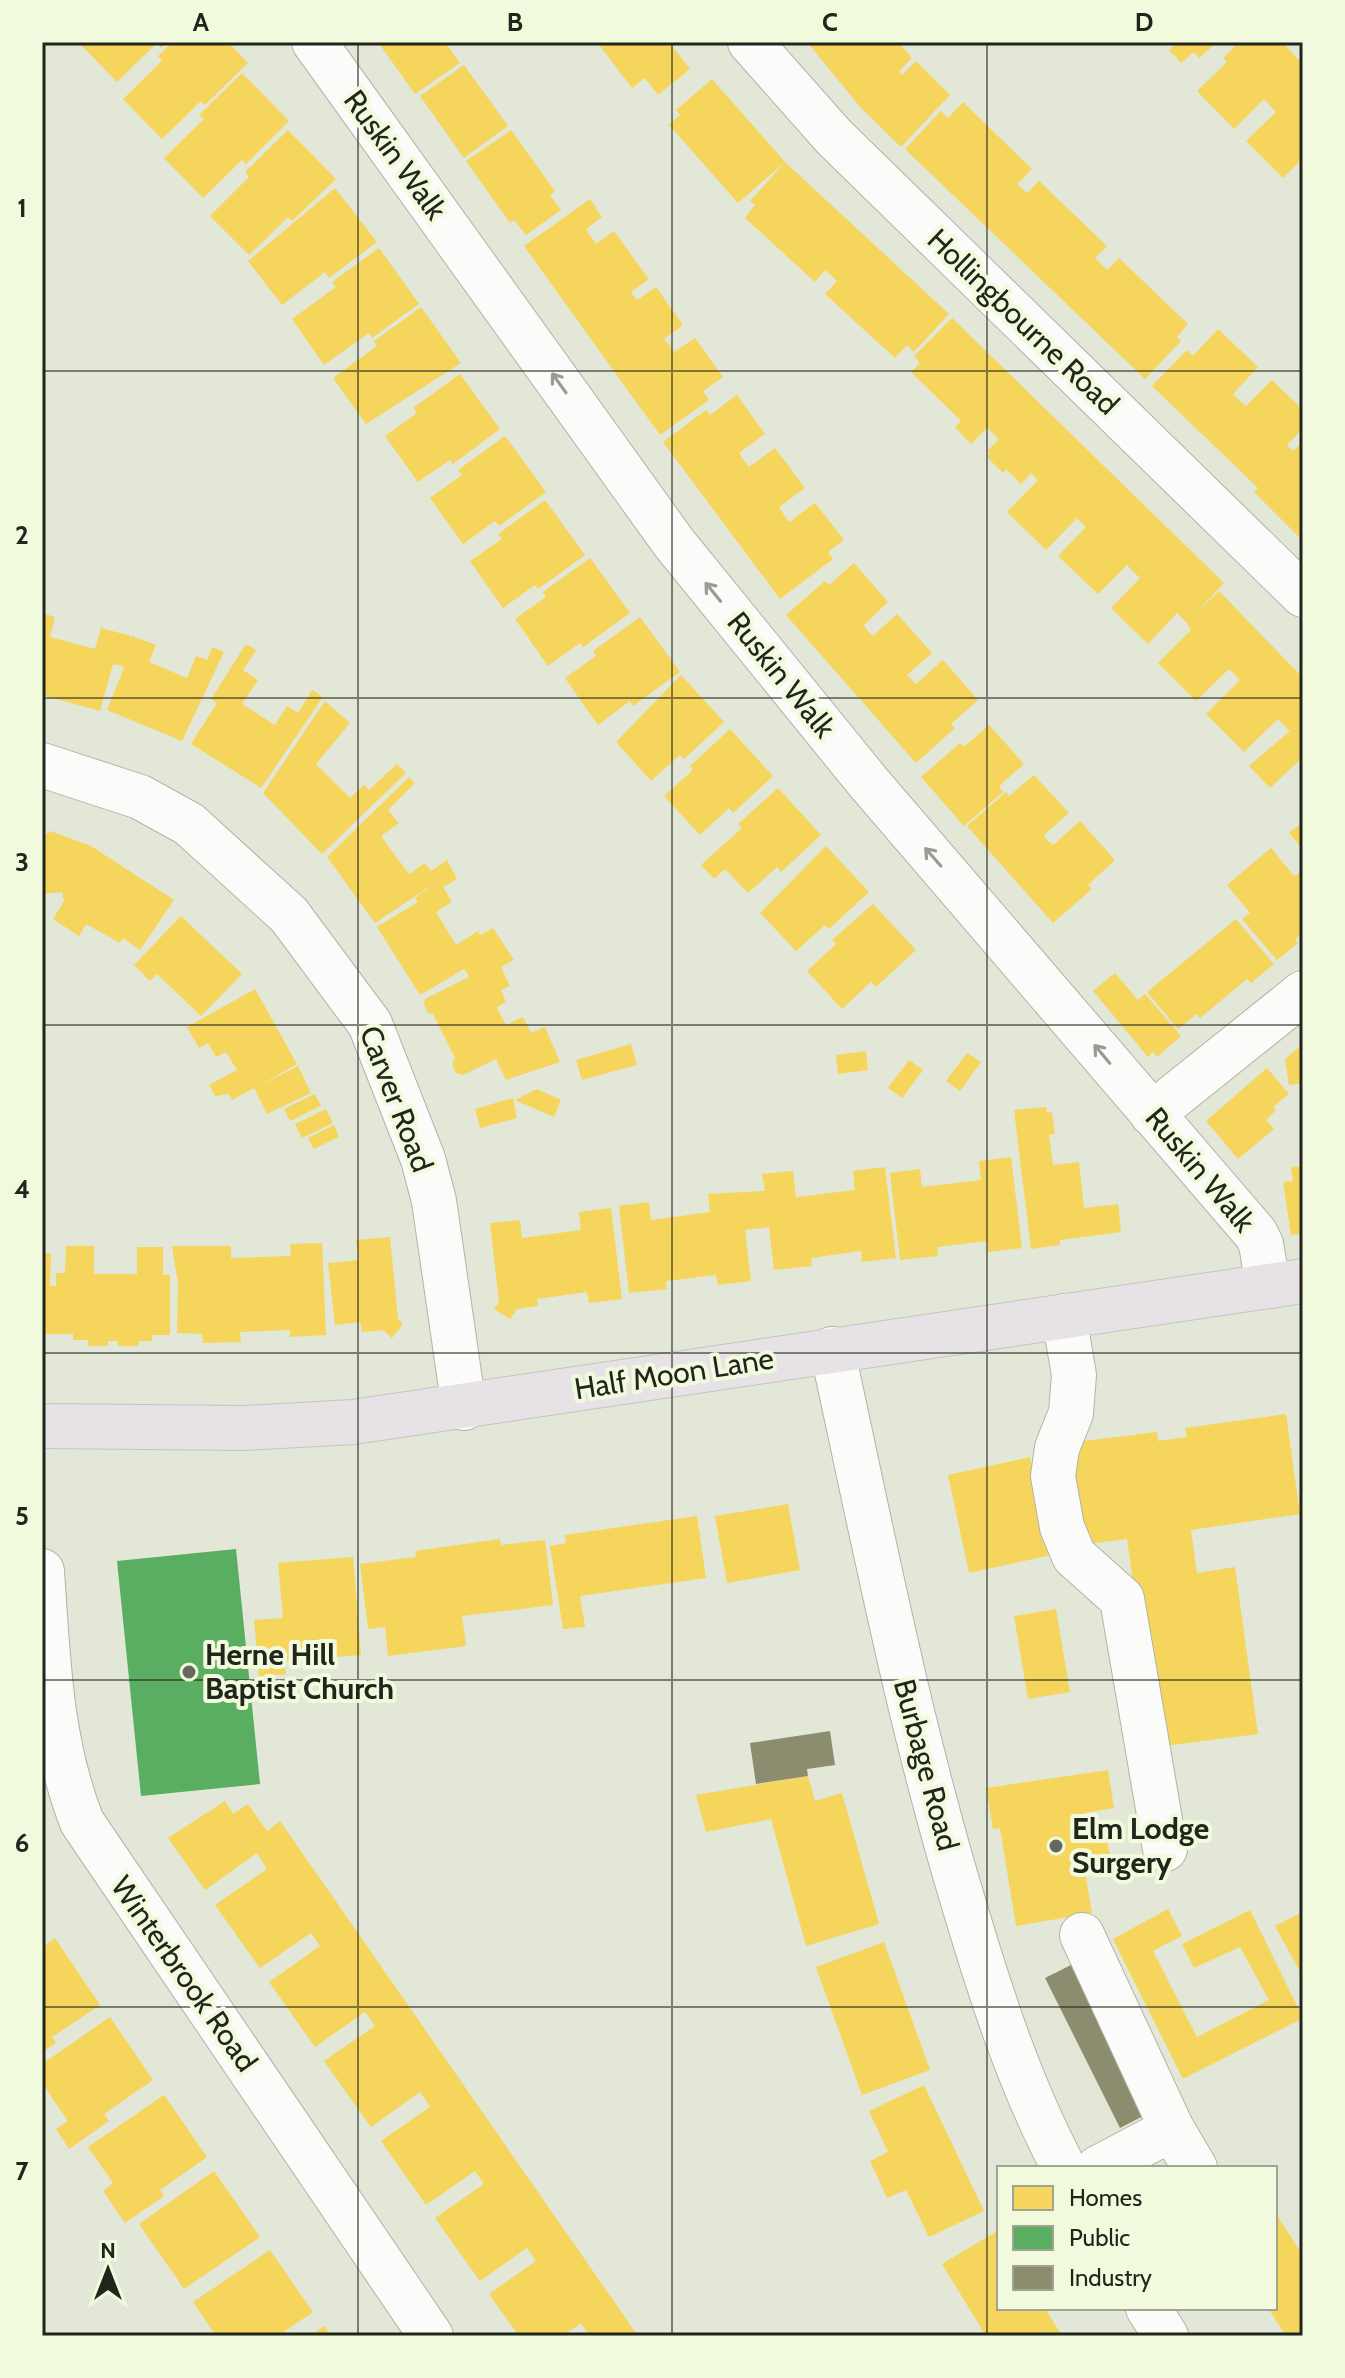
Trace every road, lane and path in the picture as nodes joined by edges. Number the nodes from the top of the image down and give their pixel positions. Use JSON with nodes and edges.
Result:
{"nodes":[{"id":1,"x":314,"y":42,"type":"edge"},
{"id":2,"x":750,"y":42,"type":"edge"},
{"id":3,"x":1303,"y":595,"type":"edge"},
{"id":4,"x":42,"y":765,"type":"edge"},
{"id":5,"x":1303,"y":993,"type":"edge"},
{"id":6,"x":1152,"y":1114,"type":"junction"},
{"id":7,"x":1285,"y":1284,"type":"edge"},
{"id":8,"x":1064,"y":1316,"type":"junction"},
{"id":9,"x":832,"y":1349,"type":"junction"},
{"id":10,"x":464,"y":1408,"type":"junction"},
{"id":11,"x":42,"y":1426,"type":"edge"},
{"id":12,"x":42,"y":1571,"type":"edge"},
{"id":13,"x":1165,"y":1849,"type":"dead end"},
{"id":14,"x":1082,"y":1935,"type":"dead end"},
{"id":15,"x":1172,"y":2129,"type":"junction"},
{"id":16,"x":1063,"y":2166,"type":"edge"},
{"id":17,"x":1102,"y":2166,"type":"edge"},
{"id":18,"x":1194,"y":2166,"type":"edge"},
{"id":19,"x":1149,"y":2310,"type":"edge"},
{"id":20,"x":431,"y":2336,"type":"edge"},
{"id":21,"x":1166,"y":2336,"type":"edge"}],
"edges":[{"from":6,"to":1,"type":"street","name":"Ruskin Walk","one_way":true},
{"from":2,"to":3,"type":"street","name":"Hollingbourne Road"},
{"from":4,"to":10,"type":"street","name":"Carver Road"},
{"from":5,"to":6,"type":"street"},
{"from":6,"to":7,"type":"street","name":"Ruskin Walk"},
{"from":7,"to":8,"type":"main road","name":"Half Moon Lane"},
{"from":8,"to":9,"type":"main road","name":"Half Moon Lane"},
{"from":8,"to":13,"type":"street"},
{"from":9,"to":10,"type":"main road","name":"Half Moon Lane"},
{"from":9,"to":16,"type":"street","name":"Burbage Road"},
{"from":10,"to":11,"type":"main road","name":"Half Moon Lane"},
{"from":12,"to":20,"type":"street","name":"Winterbrook Road"},
{"from":14,"to":15,"type":"street"},
{"from":15,"to":17,"type":"street"},
{"from":15,"to":18,"type":"street"},
{"from":19,"to":21,"type":"street"}]}
